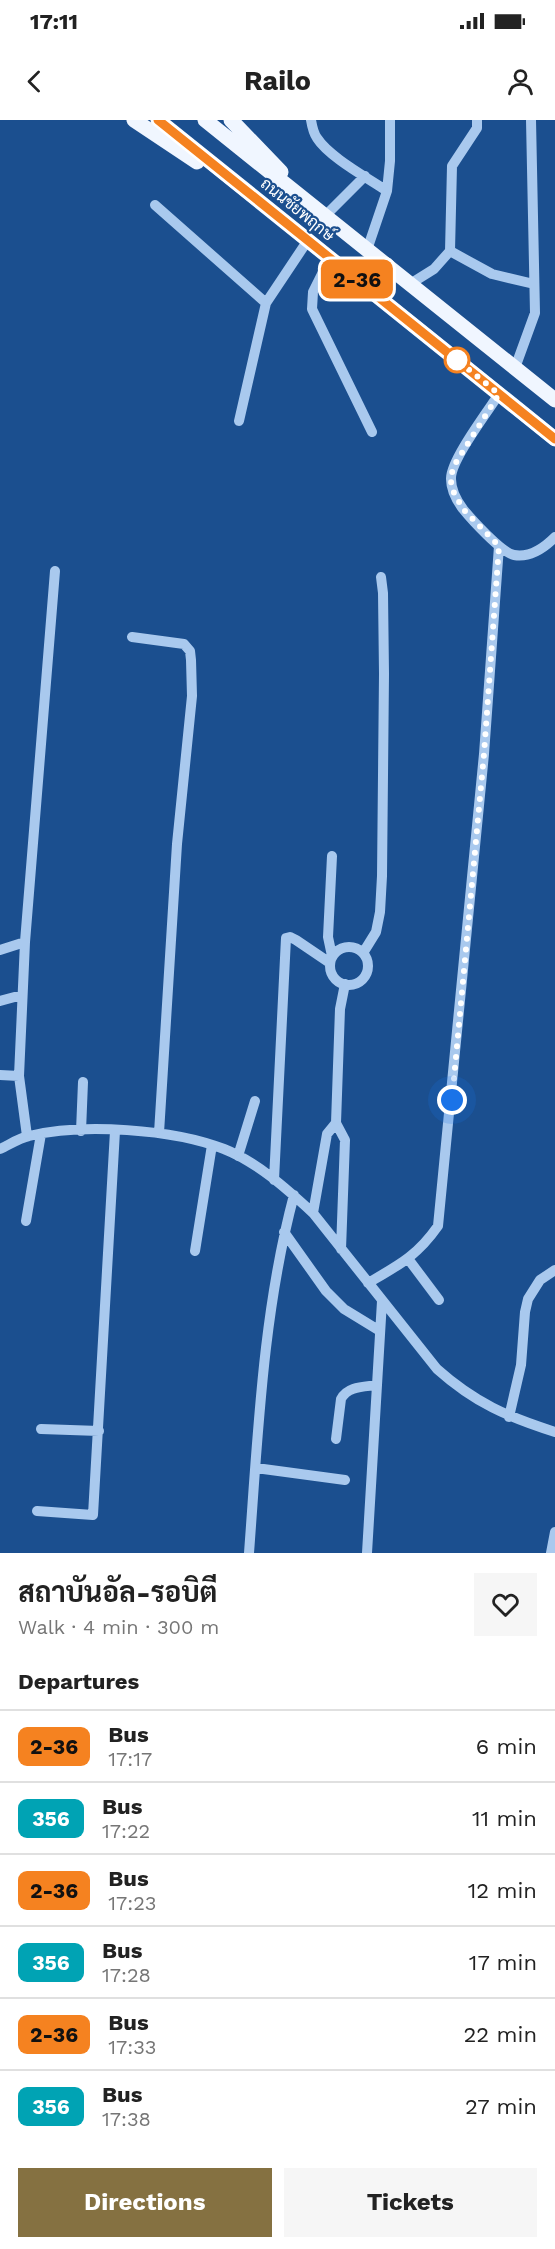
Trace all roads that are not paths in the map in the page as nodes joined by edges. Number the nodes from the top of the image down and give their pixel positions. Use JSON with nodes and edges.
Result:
{"nodes":[{"id":1,"x":134,"y":120,"type":"edge"},
{"id":2,"x":158,"y":120,"type":"edge"},
{"id":3,"x":205,"y":120,"type":"edge"},
{"id":4,"x":231,"y":120,"type":"edge"},
{"id":5,"x":311,"y":120,"type":"edge"},
{"id":6,"x":390,"y":120,"type":"edge"},
{"id":7,"x":477,"y":120,"type":"edge"},
{"id":8,"x":531,"y":120,"type":"edge"},
{"id":9,"x":365,"y":176,"type":"junction"},
{"id":10,"x":387,"y":191,"type":"junction"},
{"id":11,"x":155,"y":205,"type":"dead end"},
{"id":12,"x":312,"y":206,"type":"junction"},
{"id":13,"x":325,"y":216,"type":"junction"},
{"id":14,"x":293,"y":228,"type":"junction"},
{"id":15,"x":308,"y":240,"type":"junction"},
{"id":16,"x":367,"y":250,"type":"junction"},
{"id":17,"x":450,"y":250,"type":"junction"},
{"id":18,"x":330,"y":258,"type":"junction"},
{"id":19,"x":534,"y":284,"type":"junction"},
{"id":20,"x":410,"y":285,"type":"junction"},
{"id":21,"x":266,"y":303,"type":"junction"},
{"id":22,"x":515,"y":368,"type":"junction"},
{"id":23,"x":499,"y":394,"type":"junction"},
{"id":24,"x":555,"y":400,"type":"edge"},
{"id":25,"x":239,"y":421,"type":"dead end"},
{"id":26,"x":372,"y":432,"type":"dead end"},
{"id":27,"x":555,"y":439,"type":"edge"},
{"id":28,"x":555,"y":537,"type":"edge"},
{"id":29,"x":499,"y":546,"type":"junction"},
{"id":30,"x":55,"y":571,"type":"dead end"},
{"id":31,"x":381,"y":577,"type":"dead end"},
{"id":32,"x":132,"y":637,"type":"dead end"},
{"id":33,"x":332,"y":856,"type":"dead end"},
{"id":34,"x":25,"y":942,"type":"junction"},
{"id":35,"x":0,"y":950,"type":"edge"},
{"id":36,"x":363,"y":953,"type":"junction"},
{"id":37,"x":331,"y":959,"type":"junction"},
{"id":38,"x":345,"y":984,"type":"junction"},
{"id":39,"x":22,"y":995,"type":"junction"},
{"id":40,"x":0,"y":1001,"type":"edge"},
{"id":41,"x":0,"y":1075,"type":"edge"},
{"id":42,"x":19,"y":1076,"type":"junction"},
{"id":43,"x":83,"y":1082,"type":"dead end"},
{"id":44,"x":255,"y":1101,"type":"dead end"},
{"id":45,"x":336,"y":1123,"type":"junction"},
{"id":46,"x":81,"y":1131,"type":"junction"},
{"id":47,"x":115,"y":1131,"type":"junction"},
{"id":48,"x":159,"y":1133,"type":"junction"},
{"id":49,"x":41,"y":1134,"type":"junction"},
{"id":50,"x":27,"y":1136,"type":"junction"},
{"id":51,"x":212,"y":1145,"type":"junction"},
{"id":52,"x":0,"y":1149,"type":"edge"},
{"id":53,"x":238,"y":1156,"type":"junction"},
{"id":54,"x":274,"y":1180,"type":"junction"},
{"id":55,"x":294,"y":1195,"type":"junction"},
{"id":56,"x":313,"y":1213,"type":"junction"},
{"id":57,"x":26,"y":1221,"type":"dead end"},
{"id":58,"x":284,"y":1232,"type":"junction"},
{"id":59,"x":341,"y":1248,"type":"junction"},
{"id":60,"x":195,"y":1251,"type":"dead end"},
{"id":61,"x":409,"y":1260,"type":"junction"},
{"id":62,"x":555,"y":1270,"type":"edge"},
{"id":63,"x":555,"y":1279,"type":"edge"},
{"id":64,"x":540,"y":1280,"type":"junction"},
{"id":65,"x":368,"y":1283,"type":"junction"},
{"id":66,"x":439,"y":1300,"type":"dead end"},
{"id":67,"x":382,"y":1301,"type":"junction"},
{"id":68,"x":380,"y":1331,"type":"junction"},
{"id":69,"x":377,"y":1385,"type":"junction"},
{"id":70,"x":509,"y":1417,"type":"junction"},
{"id":71,"x":41,"y":1429,"type":"dead end"},
{"id":72,"x":99,"y":1431,"type":"junction"},
{"id":73,"x":555,"y":1432,"type":"edge"},
{"id":74,"x":336,"y":1439,"type":"dead end"},
{"id":75,"x":256,"y":1468,"type":"junction"},
{"id":76,"x":345,"y":1480,"type":"dead end"},
{"id":77,"x":37,"y":1511,"type":"dead end"},
{"id":78,"x":555,"y":1532,"type":"edge"},
{"id":79,"x":249,"y":1553,"type":"edge"},
{"id":80,"x":367,"y":1553,"type":"edge"},
{"id":81,"x":551,"y":1553,"type":"edge"}],
"edges":[{"from":1,"to":14,"type":"main road"},
{"from":2,"to":14,"type":"main road","name":"ถนนชัยพฤกษ์"},
{"from":3,"to":12,"type":"main road","name":"ถนนชัยพฤกษ์"},
{"from":4,"to":12,"type":"main road"},
{"from":5,"to":9,"type":"street"},
{"from":6,"to":10,"type":"street"},
{"from":7,"to":17,"type":"street"},
{"from":8,"to":19,"type":"street"},
{"from":9,"to":10,"type":"street"},
{"from":9,"to":13,"type":"street"},
{"from":10,"to":16,"type":"street"},
{"from":11,"to":21,"type":"street"},
{"from":12,"to":13,"type":"main road","name":"ถนนชัยพฤกษ์"},
{"from":13,"to":16,"type":"main road","name":"ถนนชัยพฤกษ์"},
{"from":14,"to":15,"type":"main road","name":"ถนนชัยพฤกษ์"},
{"from":15,"to":18,"type":"main road","name":"ถนนชัยพฤกษ์"},
{"from":15,"to":21,"type":"street"},
{"from":16,"to":20,"type":"main road","name":"ถนนชัยพฤกษ์"},
{"from":17,"to":19,"type":"street"},
{"from":17,"to":20,"type":"street"},
{"from":18,"to":23,"type":"main road","name":"ถนนชัยพฤกษ์"},
{"from":18,"to":26,"type":"street"},
{"from":19,"to":22,"type":"street"},
{"from":20,"to":22,"type":"main road","name":"ถนนชัยพฤกษ์"},
{"from":21,"to":25,"type":"street"},
{"from":22,"to":24,"type":"main road","name":"ถนนชัยพฤกษ์"},
{"from":23,"to":27,"type":"main road","name":"ถนนชัยพฤกษ์"},
{"from":23,"to":29,"type":"street"},
{"from":28,"to":29,"type":"street"},
{"from":29,"to":61,"type":"street"},
{"from":30,"to":34,"type":"street"},
{"from":31,"to":36,"type":"street"},
{"from":32,"to":48,"type":"street"},
{"from":33,"to":37,"type":"street"},
{"from":34,"to":35,"type":"street"},
{"from":34,"to":39,"type":"street"},
{"from":36,"to":37,"type":"street"},
{"from":36,"to":38,"type":"street"},
{"from":37,"to":38,"type":"street"},
{"from":37,"to":54,"type":"street"},
{"from":38,"to":45,"type":"street"},
{"from":39,"to":40,"type":"street"},
{"from":39,"to":42,"type":"street"},
{"from":41,"to":42,"type":"street"},
{"from":42,"to":50,"type":"street"},
{"from":43,"to":46,"type":"street"},
{"from":44,"to":53,"type":"street"},
{"from":45,"to":56,"type":"street"},
{"from":45,"to":59,"type":"street"},
{"from":46,"to":47,"type":"street"},
{"from":46,"to":49,"type":"street"},
{"from":47,"to":48,"type":"street"},
{"from":47,"to":72,"type":"street"},
{"from":48,"to":51,"type":"street"},
{"from":49,"to":50,"type":"street"},
{"from":49,"to":57,"type":"street"},
{"from":50,"to":52,"type":"street"},
{"from":51,"to":53,"type":"street"},
{"from":51,"to":60,"type":"street"},
{"from":53,"to":54,"type":"street"},
{"from":54,"to":55,"type":"street"},
{"from":55,"to":56,"type":"street"},
{"from":55,"to":58,"type":"street"},
{"from":56,"to":59,"type":"street"},
{"from":58,"to":68,"type":"street"},
{"from":58,"to":75,"type":"street"},
{"from":59,"to":65,"type":"street"},
{"from":61,"to":65,"type":"street"},
{"from":61,"to":66,"type":"street"},
{"from":62,"to":64,"type":"street"},
{"from":63,"to":64,"type":"street"},
{"from":64,"to":70,"type":"street"},
{"from":65,"to":67,"type":"street"},
{"from":67,"to":68,"type":"street"},
{"from":67,"to":70,"type":"street"},
{"from":68,"to":69,"type":"street"},
{"from":69,"to":74,"type":"street"},
{"from":69,"to":80,"type":"street"},
{"from":70,"to":73,"type":"street"},
{"from":71,"to":72,"type":"street"},
{"from":72,"to":77,"type":"street"},
{"from":75,"to":76,"type":"street"},
{"from":75,"to":79,"type":"street"},
{"from":78,"to":81,"type":"street"}]}
